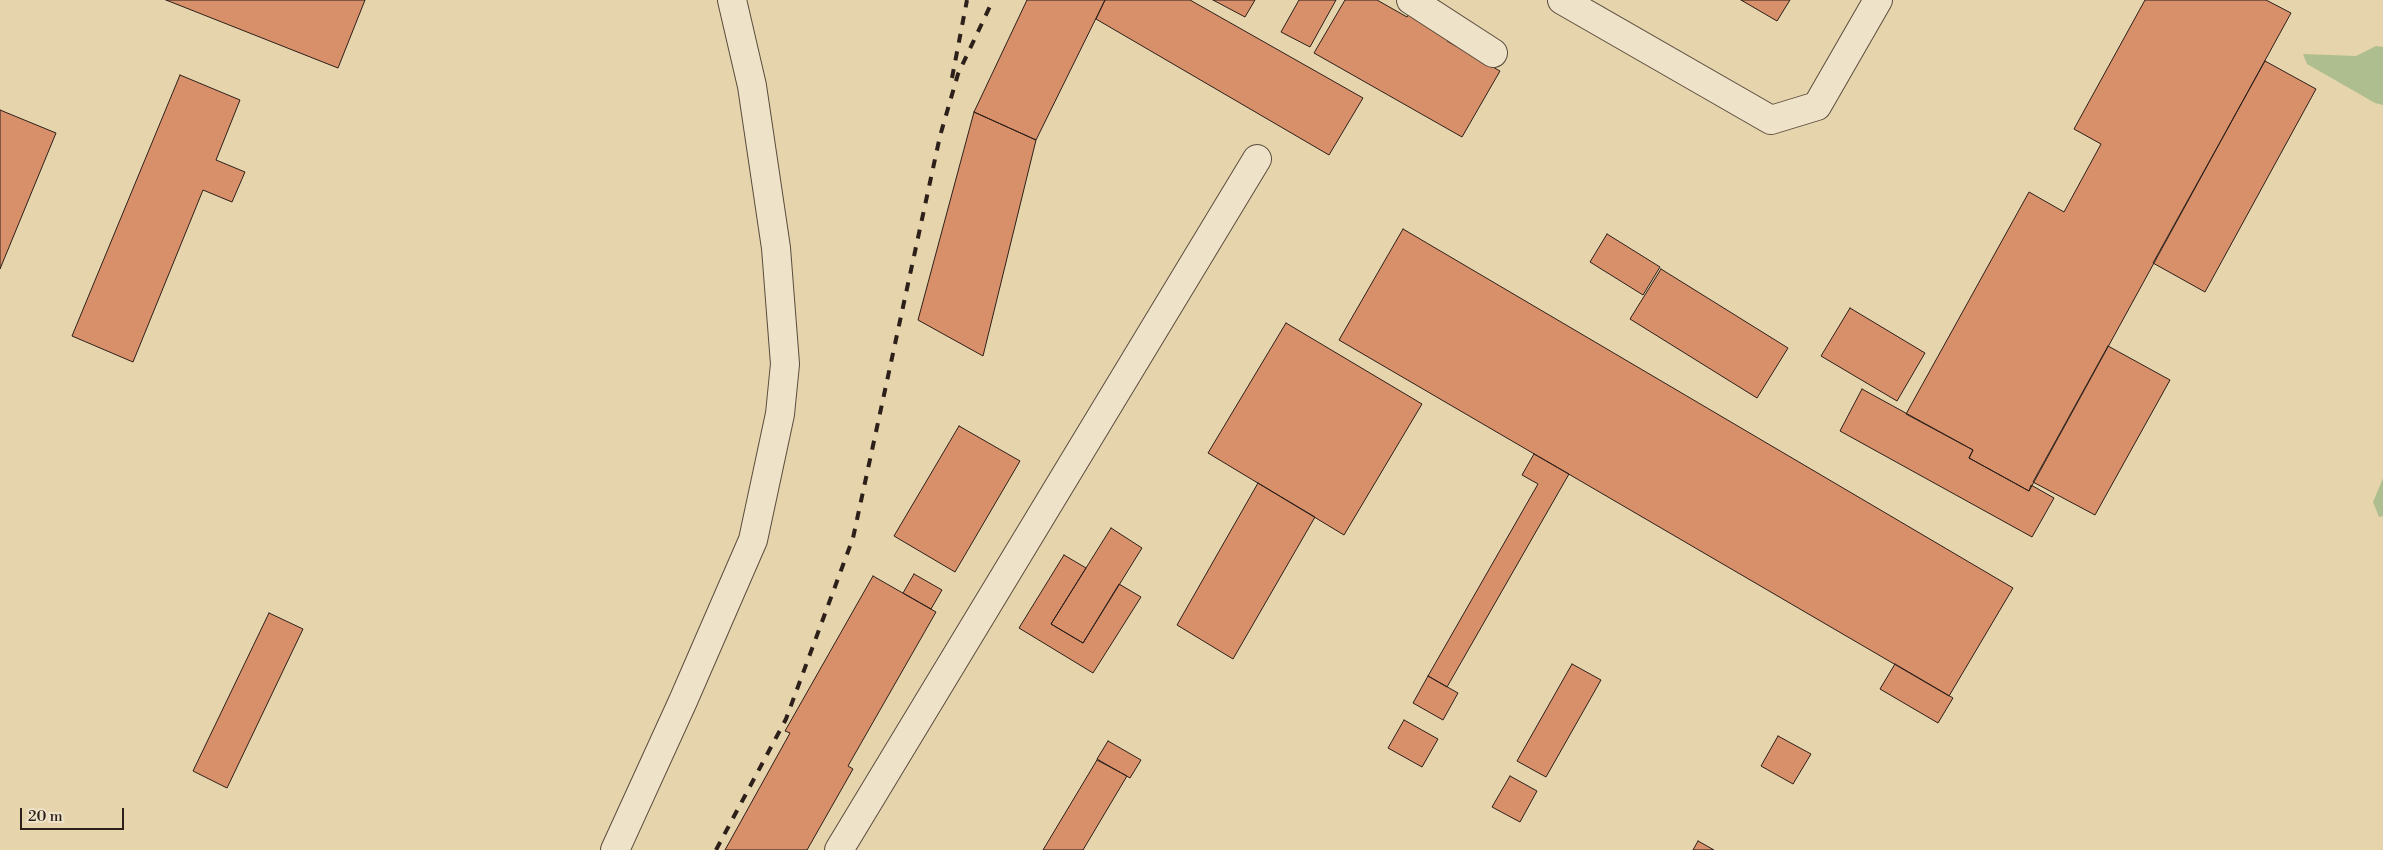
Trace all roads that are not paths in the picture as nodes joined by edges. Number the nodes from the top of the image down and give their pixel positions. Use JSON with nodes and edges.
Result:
{"nodes":[{"id":1,"x":732,"y":0,"type":"edge"},
{"id":2,"x":1411,"y":0,"type":"edge"},
{"id":3,"x":1562,"y":0,"type":"edge"},
{"id":4,"x":1878,"y":0,"type":"edge"},
{"id":5,"x":1493,"y":53,"type":"dead end"},
{"id":6,"x":1257,"y":159,"type":"dead end"},
{"id":7,"x":615,"y":850,"type":"edge"},
{"id":8,"x":839,"y":850,"type":"edge"}],
"edges":[{"from":1,"to":7,"type":"lane"},
{"from":2,"to":5,"type":"lane"},
{"from":3,"to":4,"type":"lane"},
{"from":6,"to":8,"type":"lane"}]}
